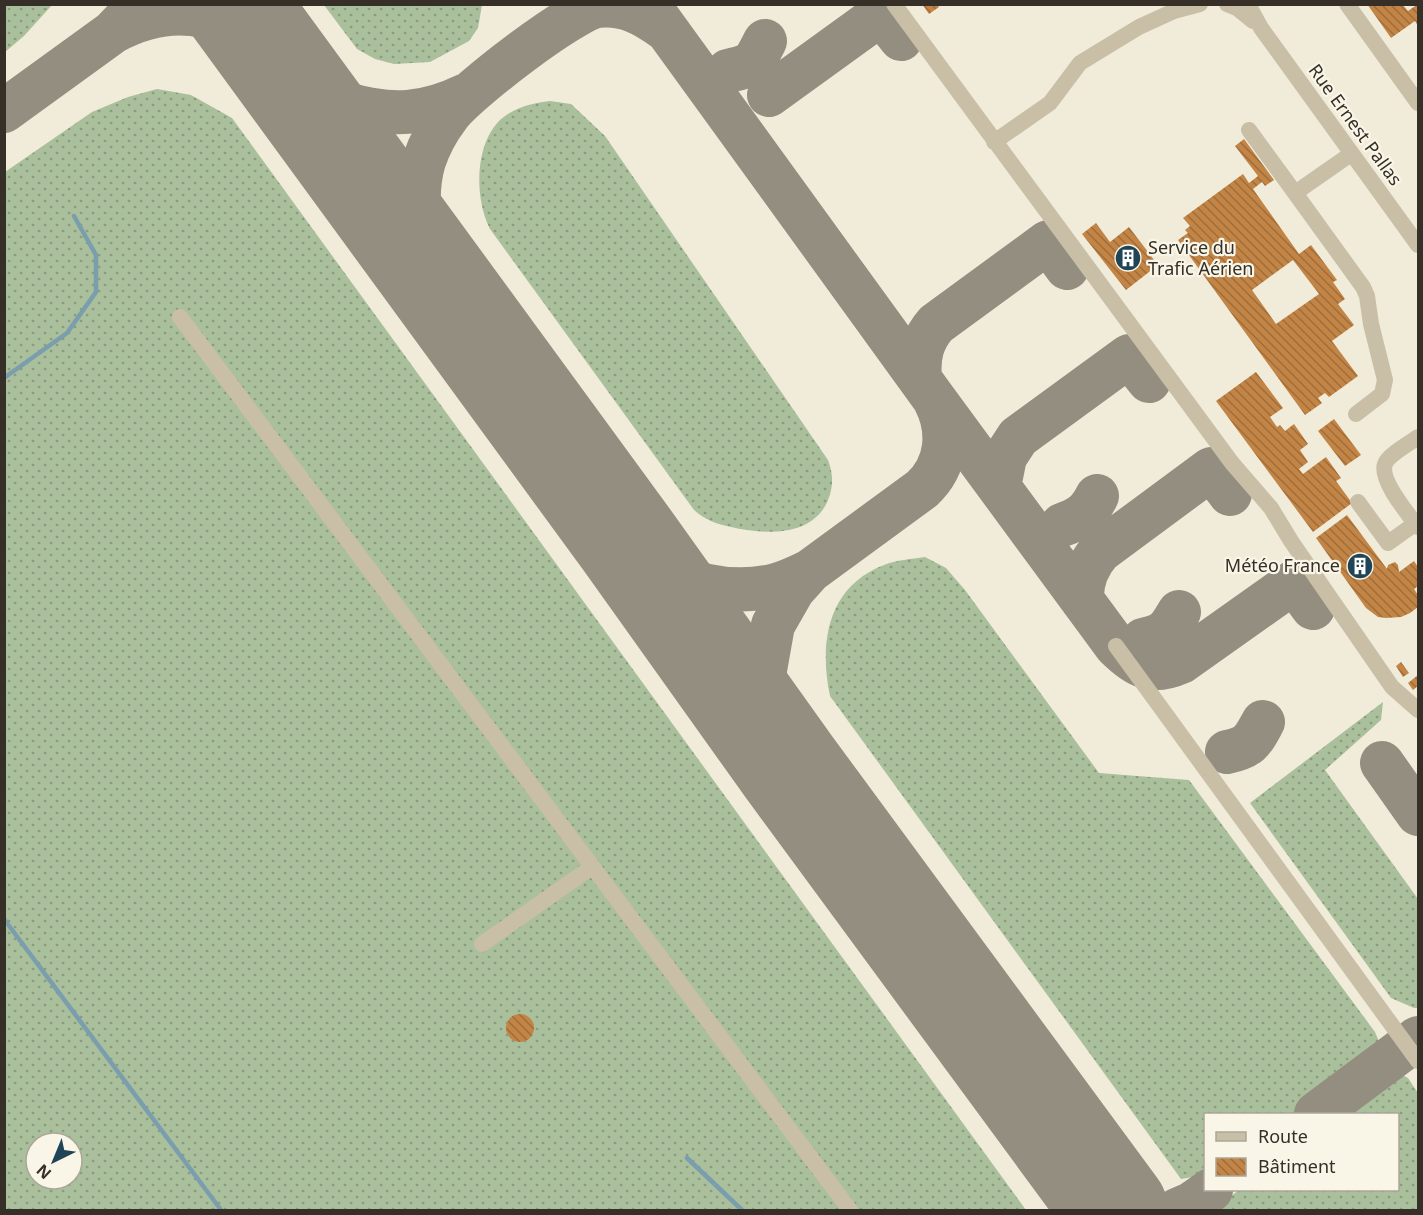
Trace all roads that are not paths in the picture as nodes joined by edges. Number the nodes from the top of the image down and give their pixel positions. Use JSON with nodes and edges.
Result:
{"nodes":[{"id":1,"x":894,"y":4,"type":"edge"},
{"id":2,"x":1200,"y":4,"type":"edge"},
{"id":3,"x":1227,"y":4,"type":"edge"},
{"id":4,"x":1248,"y":4,"type":"edge"},
{"id":5,"x":1347,"y":4,"type":"edge"},
{"id":6,"x":1177,"y":8,"type":"edge"},
{"id":7,"x":1261,"y":28,"type":"junction"},
{"id":8,"x":1418,"y":102,"type":"edge"},
{"id":9,"x":1249,"y":130,"type":"dead end"},
{"id":10,"x":994,"y":142,"type":"junction"},
{"id":11,"x":1351,"y":154,"type":"junction"},
{"id":12,"x":1295,"y":193,"type":"junction"},
{"id":13,"x":1419,"y":245,"type":"edge"},
{"id":14,"x":180,"y":317,"type":"dead end"},
{"id":15,"x":1356,"y":414,"type":"dead end"},
{"id":16,"x":1419,"y":437,"type":"edge"},
{"id":17,"x":1358,"y":502,"type":"dead end"},
{"id":18,"x":1417,"y":525,"type":"edge"},
{"id":19,"x":1116,"y":646,"type":"dead end"},
{"id":20,"x":1419,"y":710,"type":"edge"},
{"id":21,"x":592,"y":867,"type":"junction"},
{"id":22,"x":482,"y":944,"type":"dead end"},
{"id":23,"x":1419,"y":1061,"type":"edge"},
{"id":24,"x":850,"y":1210,"type":"edge"}],
"edges":[{"from":1,"to":10,"type":"street"},
{"from":2,"to":6,"type":"street"},
{"from":3,"to":7,"type":"street","name":"Rue Ernest Pallas"},
{"from":4,"to":7,"type":"street","name":"Rue Ernest Pallas"},
{"from":5,"to":8,"type":"street"},
{"from":6,"to":10,"type":"street"},
{"from":7,"to":11,"type":"street","name":"Rue Ernest Pallas"},
{"from":9,"to":12,"type":"street"},
{"from":10,"to":20,"type":"street"},
{"from":11,"to":12,"type":"street"},
{"from":11,"to":13,"type":"street","name":"Rue Ernest Pallas"},
{"from":12,"to":15,"type":"street"},
{"from":14,"to":21,"type":"street"},
{"from":16,"to":18,"type":"street"},
{"from":17,"to":18,"type":"street"},
{"from":19,"to":23,"type":"street"},
{"from":21,"to":22,"type":"street"},
{"from":21,"to":24,"type":"street"}]}
